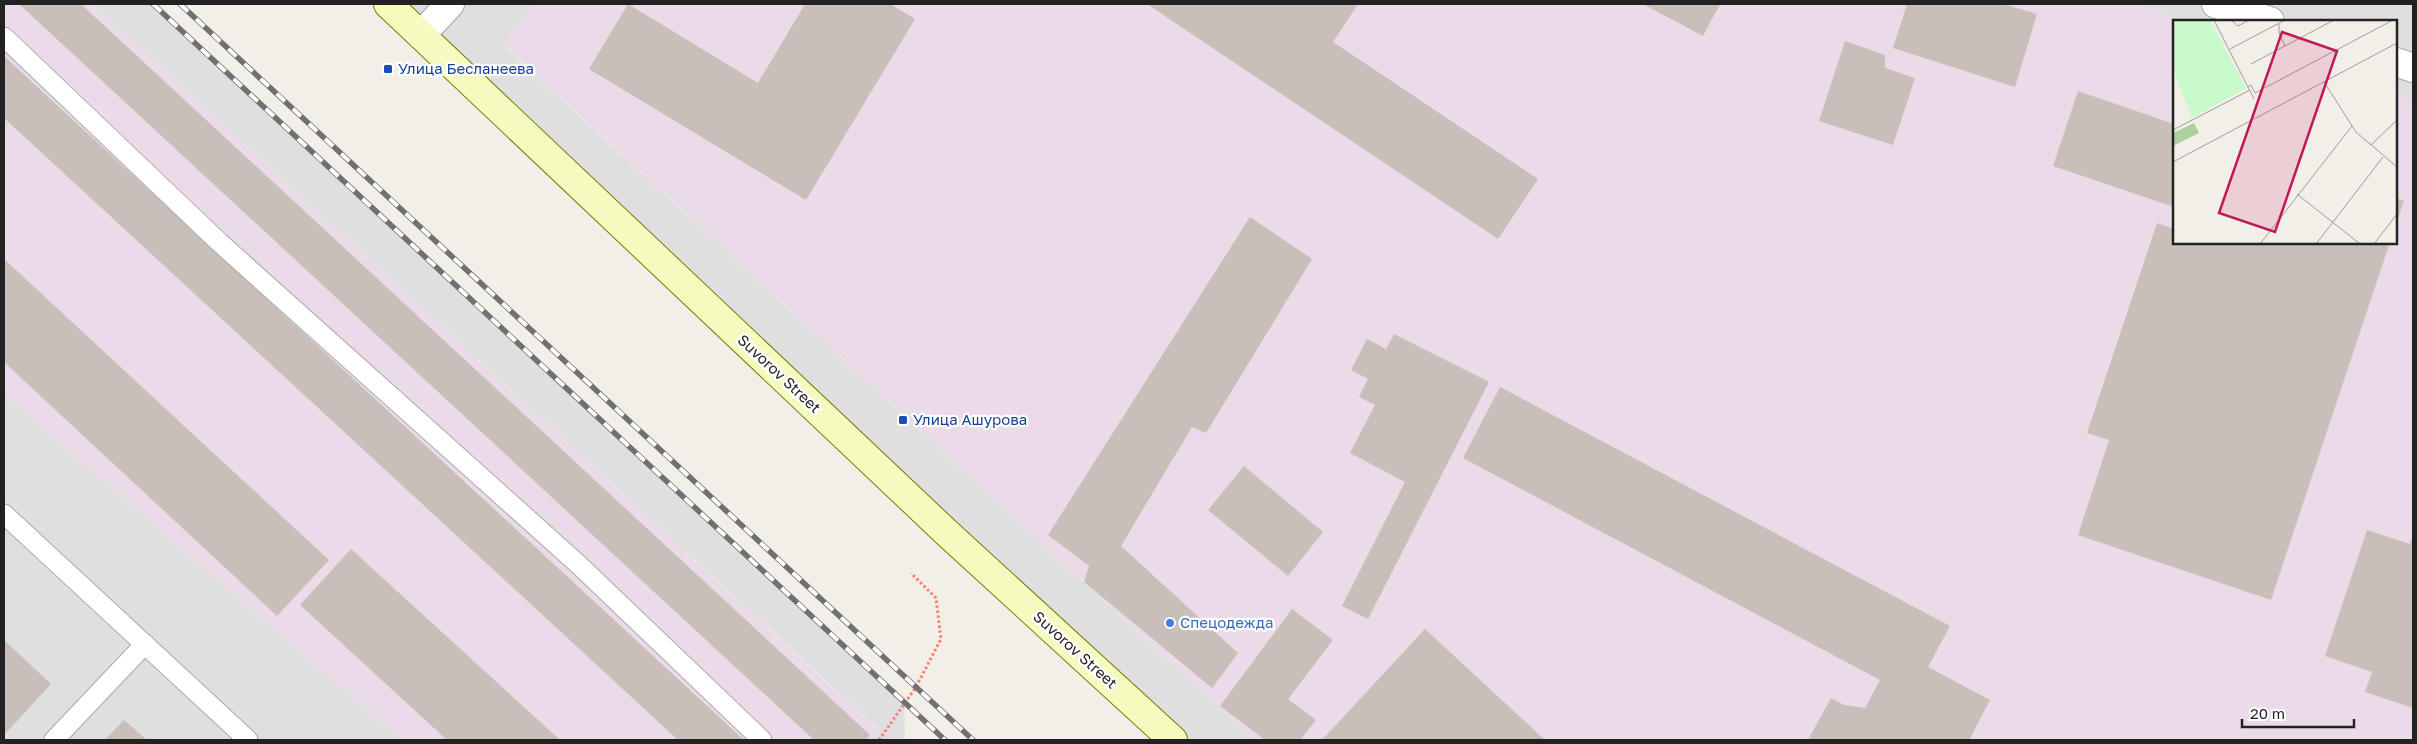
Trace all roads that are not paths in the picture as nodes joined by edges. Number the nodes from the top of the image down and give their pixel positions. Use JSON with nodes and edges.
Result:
{"nodes":[{"id":1,"x":388,"y":4,"type":"edge"},
{"id":2,"x":450,"y":4,"type":"edge"},
{"id":3,"x":2216,"y":4,"type":"edge"},
{"id":4,"x":2267,"y":20,"type":"edge"},
{"id":5,"x":421,"y":34,"type":"junction"},
{"id":6,"x":4,"y":37,"type":"edge"},
{"id":7,"x":2397,"y":62,"type":"edge"},
{"id":8,"x":2413,"y":68,"type":"edge"},
{"id":9,"x":4,"y":514,"type":"edge"},
{"id":10,"x":145,"y":644,"type":"junction"},
{"id":11,"x":54,"y":740,"type":"edge"},
{"id":12,"x":248,"y":740,"type":"edge"},
{"id":13,"x":762,"y":740,"type":"edge"},
{"id":14,"x":1173,"y":740,"type":"edge"}],
"edges":[{"from":1,"to":5,"type":"main road","name":"Suvorov Street"},
{"from":2,"to":5,"type":"street"},
{"from":3,"to":4,"type":"street"},
{"from":5,"to":14,"type":"main road","name":"Suvorov Street"},
{"from":6,"to":13,"type":"lane"},
{"from":7,"to":8,"type":"street"},
{"from":9,"to":10,"type":"lane"},
{"from":10,"to":11,"type":"lane"},
{"from":10,"to":12,"type":"lane"}]}
